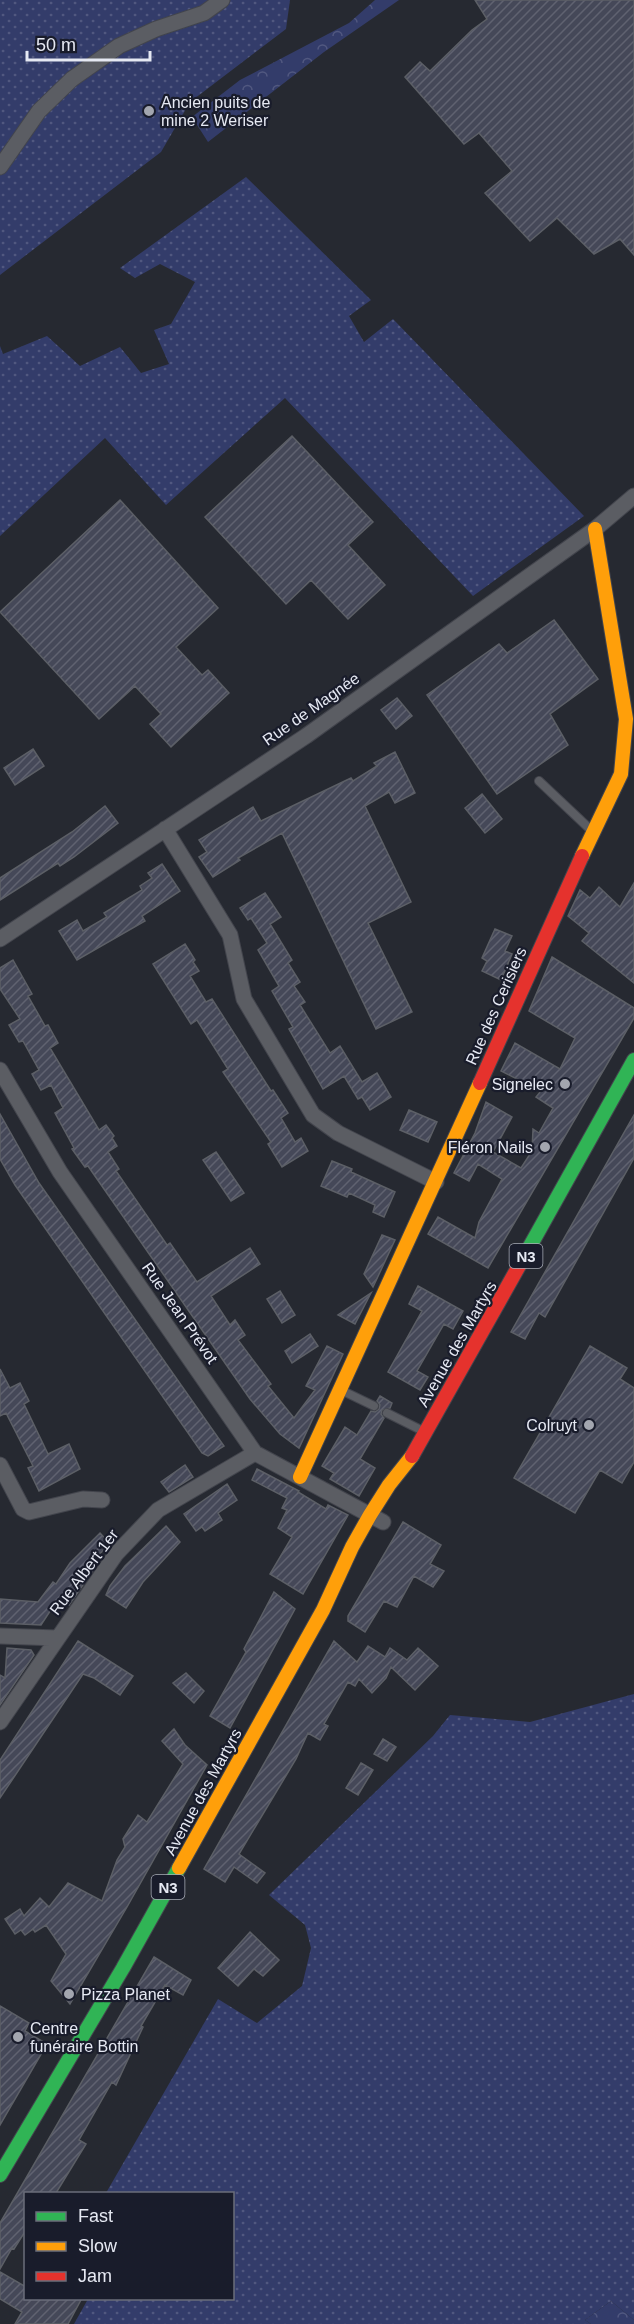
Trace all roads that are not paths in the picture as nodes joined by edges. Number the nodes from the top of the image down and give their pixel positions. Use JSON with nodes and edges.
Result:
{"nodes":[{"id":1,"x":222,"y":0,"type":"edge"},
{"id":2,"x":0,"y":167,"type":"edge"},
{"id":3,"x":634,"y":496,"type":"edge"},
{"id":4,"x":595,"y":529,"type":"junction"},
{"id":5,"x":539,"y":781,"type":"dead end"},
{"id":6,"x":165,"y":829,"type":"junction"},
{"id":7,"x":593,"y":832,"type":"junction"},
{"id":8,"x":0,"y":939,"type":"edge"},
{"id":9,"x":634,"y":1060,"type":"edge"},
{"id":10,"x":0,"y":1070,"type":"edge"},
{"id":11,"x":436,"y":1182,"type":"junction"},
{"id":12,"x":340,"y":1390,"type":"junction"},
{"id":13,"x":374,"y":1406,"type":"dead end"},
{"id":14,"x":387,"y":1413,"type":"dead end"},
{"id":15,"x":426,"y":1433,"type":"junction"},
{"id":16,"x":255,"y":1453,"type":"junction"},
{"id":17,"x":0,"y":1465,"type":"edge"},
{"id":18,"x":300,"y":1477,"type":"junction"},
{"id":19,"x":102,"y":1500,"type":"dead end"},
{"id":20,"x":377,"y":1523,"type":"junction"},
{"id":21,"x":358,"y":1567,"type":"dead end"},
{"id":22,"x":323,"y":1610,"type":"junction"},
{"id":23,"x":0,"y":1636,"type":"edge"},
{"id":24,"x":57,"y":1638,"type":"junction"},
{"id":25,"x":0,"y":1722,"type":"edge"},
{"id":26,"x":0,"y":2175,"type":"edge"}],
"edges":[{"from":1,"to":2,"type":"street"},
{"from":3,"to":4,"type":"street","name":"Rue de Magnée"},
{"from":4,"to":6,"type":"street","name":"Rue de Magnée"},
{"from":4,"to":7,"type":"main road","name":"Rue des Cerisiers"},
{"from":5,"to":7,"type":"lane"},
{"from":6,"to":8,"type":"street","name":"Rue de Magnée"},
{"from":6,"to":11,"type":"street"},
{"from":7,"to":11,"type":"main road","name":"Rue des Cerisiers"},
{"from":9,"to":15,"type":"main road","name":"Avenue des Martyrs","number":"N3"},
{"from":10,"to":16,"type":"street","name":"Rue Jean Prévot"},
{"from":11,"to":12,"type":"main road","name":"Rue des Cerisiers"},
{"from":12,"to":13,"type":"lane"},
{"from":12,"to":18,"type":"main road","name":"Rue des Cerisiers"},
{"from":14,"to":15,"type":"lane"},
{"from":15,"to":20,"type":"main road","name":"Avenue des Martyrs","number":"N3"},
{"from":16,"to":18,"type":"street","name":"Rue Jean Prévot"},
{"from":16,"to":24,"type":"street","name":"Rue Albert 1er"},
{"from":17,"to":19,"type":"street"},
{"from":18,"to":20,"type":"street","name":"Rue Jean Prévot"},
{"from":20,"to":22,"type":"main road","name":"Avenue des Martyrs","number":"N3"},
{"from":21,"to":22,"type":"main road","name":"Avenue des Martyrs","number":"N3"},
{"from":22,"to":26,"type":"main road","name":"Avenue des Martyrs","number":"N3"},
{"from":23,"to":24,"type":"street"},
{"from":24,"to":25,"type":"street","name":"Rue Albert 1er"}]}
